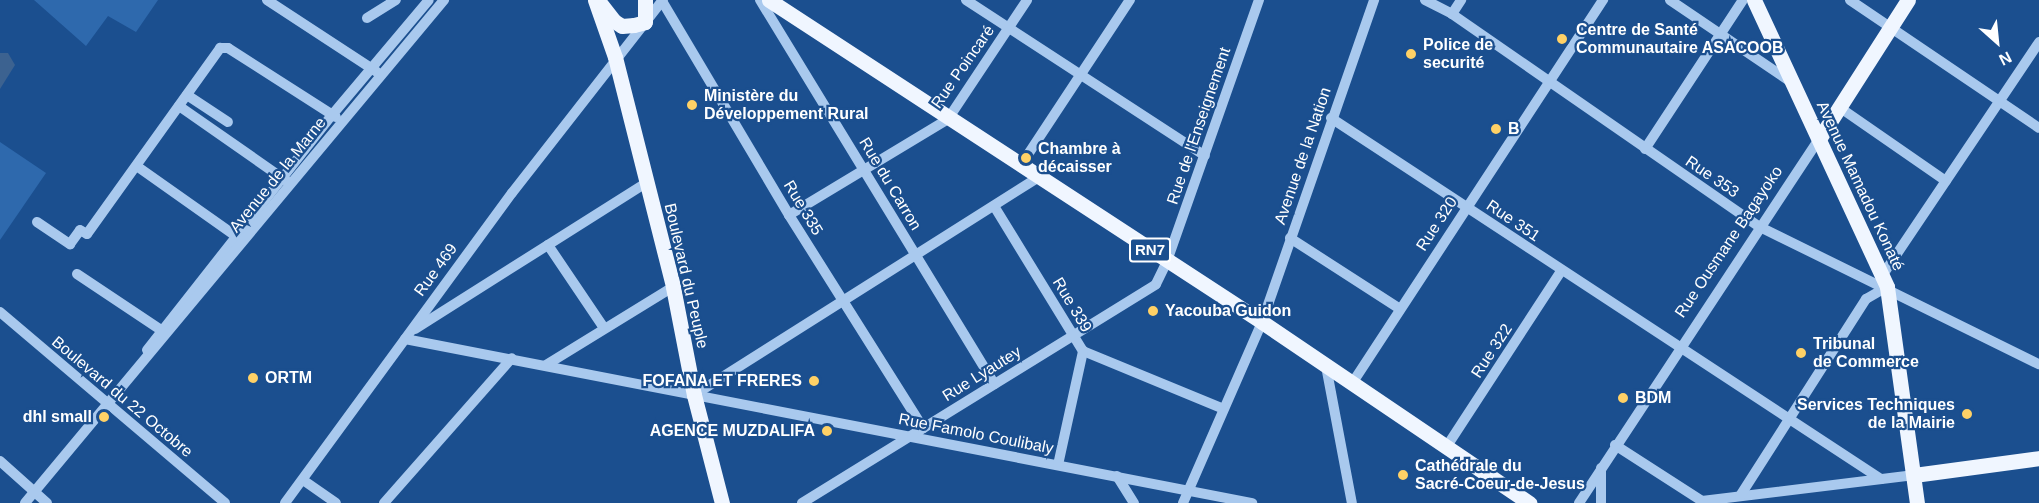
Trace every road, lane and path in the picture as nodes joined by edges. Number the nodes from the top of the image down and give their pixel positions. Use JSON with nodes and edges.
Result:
{"nodes":[{"id":1,"x":267,"y":0,"type":"edge"},
{"id":2,"x":396,"y":0,"type":"edge"},
{"id":3,"x":429,"y":0,"type":"edge"},
{"id":4,"x":444,"y":0,"type":"edge"},
{"id":5,"x":596,"y":0,"type":"edge"},
{"id":6,"x":645,"y":0,"type":"edge"},
{"id":7,"x":662,"y":0,"type":"edge"},
{"id":8,"x":760,"y":0,"type":"edge"},
{"id":9,"x":769,"y":0,"type":"edge"},
{"id":10,"x":966,"y":0,"type":"edge"},
{"id":11,"x":1028,"y":0,"type":"edge"},
{"id":12,"x":1130,"y":0,"type":"edge"},
{"id":13,"x":1259,"y":0,"type":"edge"},
{"id":14,"x":1374,"y":0,"type":"edge"},
{"id":15,"x":1425,"y":0,"type":"edge"},
{"id":16,"x":1461,"y":0,"type":"edge"},
{"id":17,"x":1603,"y":0,"type":"edge"},
{"id":18,"x":1670,"y":0,"type":"edge"},
{"id":19,"x":1743,"y":0,"type":"edge"},
{"id":20,"x":1754,"y":0,"type":"edge"},
{"id":21,"x":1850,"y":0,"type":"edge"},
{"id":22,"x":1908,"y":0,"type":"edge"},
{"id":23,"x":1452,"y":14,"type":"junction"},
{"id":24,"x":368,"y":18,"type":"dead end"},
{"id":25,"x":645,"y":22,"type":"junction"},
{"id":26,"x":1890,"y":27,"type":"junction"},
{"id":27,"x":1008,"y":29,"type":"junction"},
{"id":28,"x":1721,"y":34,"type":"junction"},
{"id":29,"x":2039,"y":42,"type":"edge"},
{"id":30,"x":615,"y":57,"type":"junction"},
{"id":31,"x":376,"y":71,"type":"junction"},
{"id":32,"x":1080,"y":76,"type":"junction"},
{"id":33,"x":1548,"y":83,"type":"junction"},
{"id":34,"x":1792,"y":83,"type":"junction"},
{"id":35,"x":187,"y":95,"type":"junction"},
{"id":36,"x":1999,"y":101,"type":"junction"},
{"id":37,"x":179,"y":106,"type":"junction"},
{"id":38,"x":1839,"y":106,"type":"junction"},
{"id":39,"x":337,"y":118,"type":"junction"},
{"id":40,"x":1331,"y":118,"type":"junction"},
{"id":41,"x":948,"y":119,"type":"junction"},
{"id":42,"x":228,"y":122,"type":"dead end"},
{"id":43,"x":2039,"y":128,"type":"edge"},
{"id":44,"x":1819,"y":138,"type":"junction"},
{"id":45,"x":1645,"y":149,"type":"junction"},
{"id":46,"x":1205,"y":156,"type":"junction"},
{"id":47,"x":1021,"y":165,"type":"junction"},
{"id":48,"x":138,"y":167,"type":"junction"},
{"id":49,"x":863,"y":170,"type":"junction"},
{"id":50,"x":1039,"y":177,"type":"junction"},
{"id":51,"x":286,"y":180,"type":"junction"},
{"id":52,"x":1946,"y":181,"type":"junction"},
{"id":53,"x":646,"y":183,"type":"junction"},
{"id":54,"x":994,"y":206,"type":"junction"},
{"id":55,"x":1465,"y":207,"type":"junction"},
{"id":56,"x":789,"y":215,"type":"junction"},
{"id":57,"x":37,"y":222,"type":"dead end"},
{"id":58,"x":1760,"y":227,"type":"junction"},
{"id":59,"x":239,"y":238,"type":"junction"},
{"id":60,"x":1290,"y":238,"type":"junction"},
{"id":61,"x":548,"y":245,"type":"junction"},
{"id":62,"x":915,"y":255,"type":"junction"},
{"id":63,"x":1167,"y":261,"type":"junction"},
{"id":64,"x":1562,"y":271,"type":"junction"},
{"id":65,"x":78,"y":274,"type":"dead end"},
{"id":66,"x":1884,"y":282,"type":"junction"},
{"id":67,"x":673,"y":287,"type":"junction"},
{"id":68,"x":843,"y":301,"type":"junction"},
{"id":69,"x":1400,"y":309,"type":"junction"},
{"id":70,"x":0,"y":312,"type":"edge"},
{"id":71,"x":1262,"y":322,"type":"junction"},
{"id":72,"x":604,"y":328,"type":"junction"},
{"id":73,"x":164,"y":332,"type":"junction"},
{"id":74,"x":1073,"y":335,"type":"junction"},
{"id":75,"x":407,"y":336,"type":"junction"},
{"id":76,"x":1680,"y":347,"type":"junction"},
{"id":77,"x":1083,"y":351,"type":"junction"},
{"id":78,"x":512,"y":358,"type":"junction"},
{"id":79,"x":2039,"y":364,"type":"edge"},
{"id":80,"x":546,"y":365,"type":"junction"},
{"id":81,"x":1326,"y":366,"type":"junction"},
{"id":82,"x":1353,"y":382,"type":"junction"},
{"id":83,"x":994,"y":384,"type":"junction"},
{"id":84,"x":694,"y":395,"type":"junction"},
{"id":85,"x":104,"y":403,"type":"junction"},
{"id":86,"x":1224,"y":409,"type":"junction"},
{"id":87,"x":1793,"y":418,"type":"junction"},
{"id":88,"x":923,"y":428,"type":"junction"},
{"id":89,"x":910,"y":436,"type":"junction"},
{"id":90,"x":1615,"y":445,"type":"junction"},
{"id":91,"x":1447,"y":446,"type":"junction"},
{"id":92,"x":2039,"y":458,"type":"edge"},
{"id":93,"x":0,"y":461,"type":"edge"},
{"id":94,"x":1058,"y":465,"type":"junction"},
{"id":95,"x":1601,"y":467,"type":"junction"},
{"id":96,"x":1914,"y":475,"type":"junction"},
{"id":97,"x":1118,"y":476,"type":"junction"},
{"id":98,"x":1881,"y":479,"type":"junction"},
{"id":99,"x":303,"y":480,"type":"junction"},
{"id":100,"x":1189,"y":490,"type":"junction"},
{"id":101,"x":34,"y":492,"type":"junction"},
{"id":102,"x":1740,"y":496,"type":"junction"},
{"id":103,"x":25,"y":503,"type":"edge"},
{"id":104,"x":47,"y":503,"type":"edge"},
{"id":105,"x":225,"y":503,"type":"edge"},
{"id":106,"x":285,"y":503,"type":"edge"},
{"id":107,"x":336,"y":503,"type":"edge"},
{"id":108,"x":384,"y":503,"type":"edge"},
{"id":109,"x":722,"y":503,"type":"edge"},
{"id":110,"x":802,"y":503,"type":"edge"},
{"id":111,"x":1134,"y":503,"type":"edge"},
{"id":112,"x":1183,"y":503,"type":"edge"},
{"id":113,"x":1252,"y":503,"type":"edge"},
{"id":114,"x":1352,"y":503,"type":"edge"},
{"id":115,"x":1529,"y":503,"type":"edge"},
{"id":116,"x":1579,"y":503,"type":"edge"},
{"id":117,"x":1601,"y":503,"type":"edge"},
{"id":118,"x":1917,"y":503,"type":"edge"}],
"edges":[{"from":1,"to":31,"type":"street"},
{"from":2,"to":24,"type":"street"},
{"from":3,"to":31,"type":"street","name":"Avenue de la Marne"},
{"from":4,"to":31,"type":"street","name":"Avenue de la Marne"},
{"from":5,"to":25,"type":"main road"},
{"from":5,"to":30,"type":"main road","name":"Boulevard du Peuple"},
{"from":6,"to":25,"type":"main road"},
{"from":7,"to":25,"type":"street","name":"Rue 469"},
{"from":7,"to":56,"type":"street","name":"Rue 335"},
{"from":8,"to":49,"type":"street","name":"Rue du Carron"},
{"from":9,"to":41,"type":"main road","number":"RN7"},
{"from":10,"to":27,"type":"street"},
{"from":11,"to":27,"type":"street","name":"Rue Poincaré"},
{"from":12,"to":32,"type":"street"},
{"from":13,"to":46,"type":"street","name":"Rue de l'Enseignement"},
{"from":14,"to":40,"type":"street","name":"Avenue de la Nation"},
{"from":15,"to":23,"type":"street","name":"Rue 353"},
{"from":16,"to":23,"type":"street"},
{"from":17,"to":33,"type":"street","name":"Rue 320"},
{"from":18,"to":28,"type":"street"},
{"from":19,"to":28,"type":"street"},
{"from":20,"to":34,"type":"main road","name":"Avenue Mamadou Konaté"},
{"from":21,"to":26,"type":"street"},
{"from":22,"to":26,"type":"main road","name":"Rue Ousmane Bagayoko"},
{"from":23,"to":33,"type":"street","name":"Rue 353"},
{"from":25,"to":30,"type":"street","name":"Rue 469"},
{"from":26,"to":36,"type":"street"},
{"from":26,"to":38,"type":"main road","name":"Rue Ousmane Bagayoko"},
{"from":27,"to":32,"type":"street"},
{"from":27,"to":41,"type":"street","name":"Rue Poincaré"},
{"from":28,"to":34,"type":"street"},
{"from":28,"to":45,"type":"street"},
{"from":29,"to":36,"type":"street"},
{"from":30,"to":53,"type":"main road","name":"Boulevard du Peuple"},
{"from":30,"to":75,"type":"street","name":"Rue 469"},
{"from":31,"to":39,"type":"street","name":"Avenue de la Marne"},
{"from":32,"to":46,"type":"street"},
{"from":32,"to":47,"type":"street"},
{"from":33,"to":45,"type":"street","name":"Rue 353"},
{"from":33,"to":55,"type":"street","name":"Rue 320"},
{"from":34,"to":44,"type":"main road","name":"Avenue Mamadou Konaté"},
{"from":35,"to":37,"type":"street"},
{"from":35,"to":39,"type":"street"},
{"from":35,"to":42,"type":"street"},
{"from":36,"to":43,"type":"street"},
{"from":36,"to":52,"type":"street"},
{"from":37,"to":48,"type":"street"},
{"from":37,"to":51,"type":"street"},
{"from":38,"to":44,"type":"main road","name":"Rue Ousmane Bagayoko"},
{"from":38,"to":52,"type":"street"},
{"from":39,"to":51,"type":"street","name":"Avenue de la Marne"},
{"from":40,"to":55,"type":"street","name":"Rue 351"},
{"from":40,"to":60,"type":"street","name":"Avenue de la Nation"},
{"from":41,"to":47,"type":"main road","number":"RN7"},
{"from":41,"to":49,"type":"street","name":"Rue Poincaré"},
{"from":44,"to":58,"type":"street","name":"Rue Ousmane Bagayoko"},
{"from":44,"to":66,"type":"main road","name":"Avenue Mamadou Konaté"},
{"from":45,"to":58,"type":"street","name":"Rue 353"},
{"from":46,"to":63,"type":"street","name":"Rue de l'Enseignement"},
{"from":47,"to":50,"type":"main road","number":"RN7"},
{"from":48,"to":57,"type":"street"},
{"from":48,"to":59,"type":"street"},
{"from":49,"to":56,"type":"street","name":"Rue Poincaré"},
{"from":49,"to":62,"type":"street","name":"Rue du Carron"},
{"from":50,"to":54,"type":"street"},
{"from":50,"to":63,"type":"main road","number":"RN7"},
{"from":51,"to":59,"type":"street","name":"Avenue de la Marne"},
{"from":52,"to":66,"type":"street"},
{"from":53,"to":61,"type":"street"},
{"from":53,"to":67,"type":"main road","name":"Boulevard du Peuple"},
{"from":54,"to":62,"type":"street"},
{"from":54,"to":74,"type":"street","name":"Rue 339"},
{"from":55,"to":64,"type":"street","name":"Rue 351"},
{"from":55,"to":69,"type":"street","name":"Rue 320"},
{"from":56,"to":68,"type":"street","name":"Rue 335"},
{"from":58,"to":66,"type":"street","name":"Rue 353"},
{"from":58,"to":76,"type":"street","name":"Rue Ousmane Bagayoko"},
{"from":59,"to":73,"type":"street","name":"Avenue de la Marne"},
{"from":60,"to":69,"type":"street"},
{"from":60,"to":71,"type":"street","name":"Avenue de la Nation"},
{"from":61,"to":72,"type":"street"},
{"from":61,"to":75,"type":"street"},
{"from":62,"to":68,"type":"street"},
{"from":62,"to":83,"type":"street","name":"Rue du Carron"},
{"from":63,"to":71,"type":"main road","number":"RN7"},
{"from":63,"to":74,"type":"street","name":"Rue Lyautey"},
{"from":64,"to":76,"type":"street","name":"Rue 351"},
{"from":64,"to":91,"type":"street","name":"Rue 322"},
{"from":65,"to":73,"type":"street"},
{"from":66,"to":79,"type":"street","name":"Rue 353"},
{"from":66,"to":87,"type":"street"},
{"from":66,"to":96,"type":"main road","name":"Avenue Mamadou Konaté"},
{"from":67,"to":72,"type":"street"},
{"from":67,"to":84,"type":"main road","name":"Boulevard du Peuple"},
{"from":68,"to":84,"type":"street"},
{"from":68,"to":88,"type":"street","name":"Rue 335"},
{"from":69,"to":82,"type":"street","name":"Rue 320"},
{"from":70,"to":85,"type":"street","name":"Boulevard du 22 Octobre"},
{"from":71,"to":81,"type":"main road","number":"RN7"},
{"from":71,"to":86,"type":"street","name":"Avenue de la Nation"},
{"from":72,"to":80,"type":"street"},
{"from":73,"to":85,"type":"street","name":"Avenue de la Marne"},
{"from":74,"to":77,"type":"street","name":"Rue 339"},
{"from":74,"to":83,"type":"street","name":"Rue Lyautey"},
{"from":75,"to":78,"type":"street","name":"Rue Famolo Coulibaly"},
{"from":75,"to":99,"type":"street","name":"Rue 469"},
{"from":76,"to":87,"type":"street","name":"Rue 351"},
{"from":76,"to":90,"type":"street","name":"Rue Ousmane Bagayoko"},
{"from":77,"to":86,"type":"street","name":"Rue 339"},
{"from":77,"to":94,"type":"street"},
{"from":78,"to":80,"type":"street","name":"Rue Famolo Coulibaly"},
{"from":78,"to":108,"type":"street"},
{"from":80,"to":84,"type":"street","name":"Rue Famolo Coulibaly"},
{"from":81,"to":82,"type":"main road","number":"RN7"},
{"from":81,"to":114,"type":"street"},
{"from":82,"to":91,"type":"main road","number":"RN7"},
{"from":83,"to":88,"type":"street","name":"Rue Lyautey"},
{"from":84,"to":89,"type":"street","name":"Rue Famolo Coulibaly"},
{"from":84,"to":109,"type":"main road","name":"Boulevard du Peuple"},
{"from":85,"to":101,"type":"street","name":"Avenue de la Marne"},
{"from":85,"to":105,"type":"street","name":"Boulevard du 22 Octobre"},
{"from":86,"to":100,"type":"street","name":"Avenue de la Nation"},
{"from":87,"to":98,"type":"street","name":"Rue 351"},
{"from":87,"to":102,"type":"street"},
{"from":88,"to":89,"type":"street","name":"Rue Lyautey"},
{"from":89,"to":94,"type":"street","name":"Rue Famolo Coulibaly"},
{"from":89,"to":110,"type":"street","name":"Rue Lyautey"},
{"from":90,"to":95,"type":"street","name":"Rue Ousmane Bagayoko"},
{"from":90,"to":102,"type":"street"},
{"from":91,"to":115,"type":"main road","number":"RN7"},
{"from":92,"to":96,"type":"main road"},
{"from":93,"to":101,"type":"street"},
{"from":94,"to":97,"type":"street","name":"Rue Famolo Coulibaly"},
{"from":95,"to":116,"type":"street","name":"Rue Ousmane Bagayoko"},
{"from":95,"to":117,"type":"street"},
{"from":96,"to":98,"type":"street"},
{"from":96,"to":118,"type":"main road","name":"Avenue Mamadou Konaté"},
{"from":97,"to":100,"type":"street","name":"Rue Famolo Coulibaly"},
{"from":97,"to":111,"type":"street"},
{"from":98,"to":102,"type":"street"},
{"from":99,"to":106,"type":"street","name":"Rue 469"},
{"from":99,"to":107,"type":"street"},
{"from":100,"to":112,"type":"street","name":"Avenue de la Nation"},
{"from":100,"to":113,"type":"street","name":"Rue Famolo Coulibaly"},
{"from":101,"to":103,"type":"street","name":"Avenue de la Marne"},
{"from":101,"to":104,"type":"street"}]}
